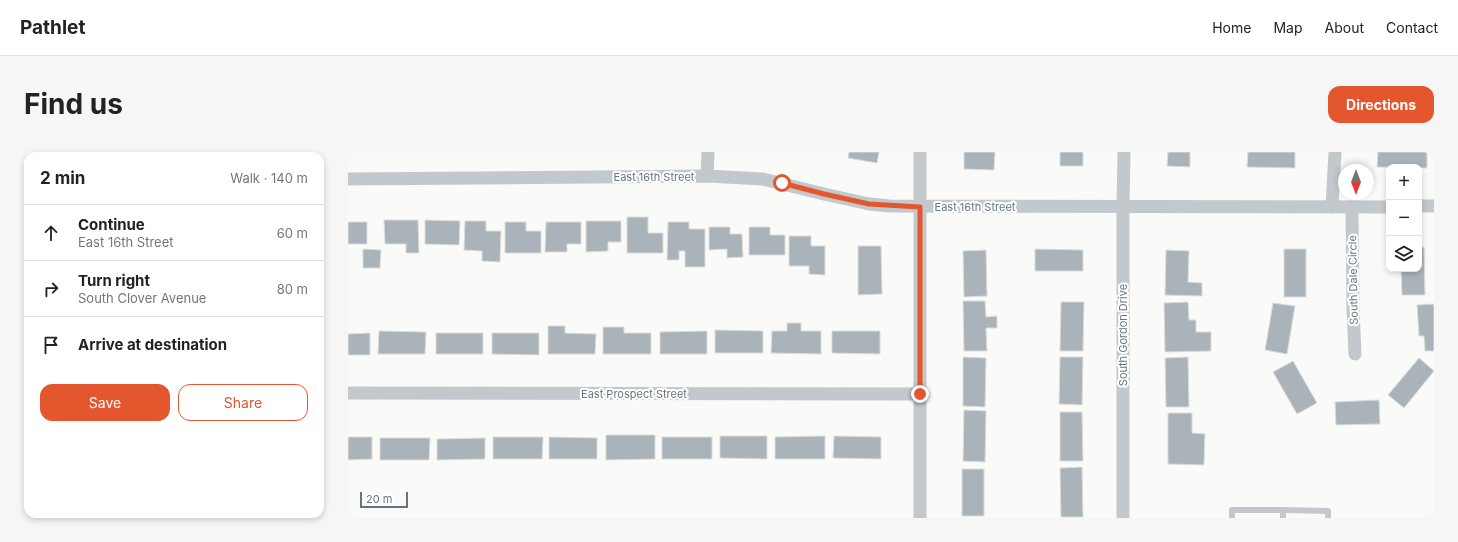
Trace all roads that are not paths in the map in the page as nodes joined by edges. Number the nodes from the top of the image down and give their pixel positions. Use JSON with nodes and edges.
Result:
{"nodes":[{"id":1,"x":708,"y":152,"type":"edge"},
{"id":2,"x":920,"y":152,"type":"edge"},
{"id":3,"x":1124,"y":152,"type":"edge"},
{"id":4,"x":1335,"y":152,"type":"edge"},
{"id":5,"x":707,"y":176,"type":"junction"},
{"id":6,"x":348,"y":179,"type":"edge"},
{"id":7,"x":1123,"y":206,"type":"junction"},
{"id":8,"x":1386,"y":206,"type":"edge"},
{"id":9,"x":1422,"y":206,"type":"edge"},
{"id":10,"x":1434,"y":206,"type":"edge"},
{"id":11,"x":920,"y":207,"type":"junction"},
{"id":12,"x":1332,"y":207,"type":"junction"},
{"id":13,"x":1352,"y":207,"type":"junction"},
{"id":14,"x":1355,"y":354,"type":"dead end"},
{"id":15,"x":348,"y":393,"type":"edge"},
{"id":16,"x":920,"y":394,"type":"junction"},
{"id":17,"x":1282,"y":510,"type":"junction"},
{"id":18,"x":920,"y":518,"type":"edge"},
{"id":19,"x":1123,"y":518,"type":"edge"},
{"id":20,"x":1232,"y":518,"type":"edge"},
{"id":21,"x":1283,"y":518,"type":"edge"},
{"id":22,"x":1328,"y":518,"type":"edge"}],
"edges":[{"from":1,"to":5,"type":"street"},
{"from":2,"to":11,"type":"street"},
{"from":3,"to":7,"type":"street","name":"South Gordon Drive"},
{"from":4,"to":12,"type":"street"},
{"from":5,"to":6,"type":"street","name":"East 16th Street"},
{"from":5,"to":11,"type":"street","name":"East 16th Street"},
{"from":7,"to":11,"type":"street","name":"East 16th Street"},
{"from":7,"to":12,"type":"street","name":"East 16th Street"},
{"from":7,"to":19,"type":"street","name":"South Gordon Drive"},
{"from":8,"to":13,"type":"street","name":"East 16th Street"},
{"from":9,"to":10,"type":"street"},
{"from":11,"to":16,"type":"street"},
{"from":12,"to":13,"type":"street","name":"East 16th Street"},
{"from":13,"to":14,"type":"street","name":"South Dale Circle"},
{"from":15,"to":16,"type":"street","name":"East Prospect Street"},
{"from":16,"to":18,"type":"street"},
{"from":17,"to":20,"type":"lane"},
{"from":17,"to":21,"type":"lane"},
{"from":17,"to":22,"type":"lane"}]}
